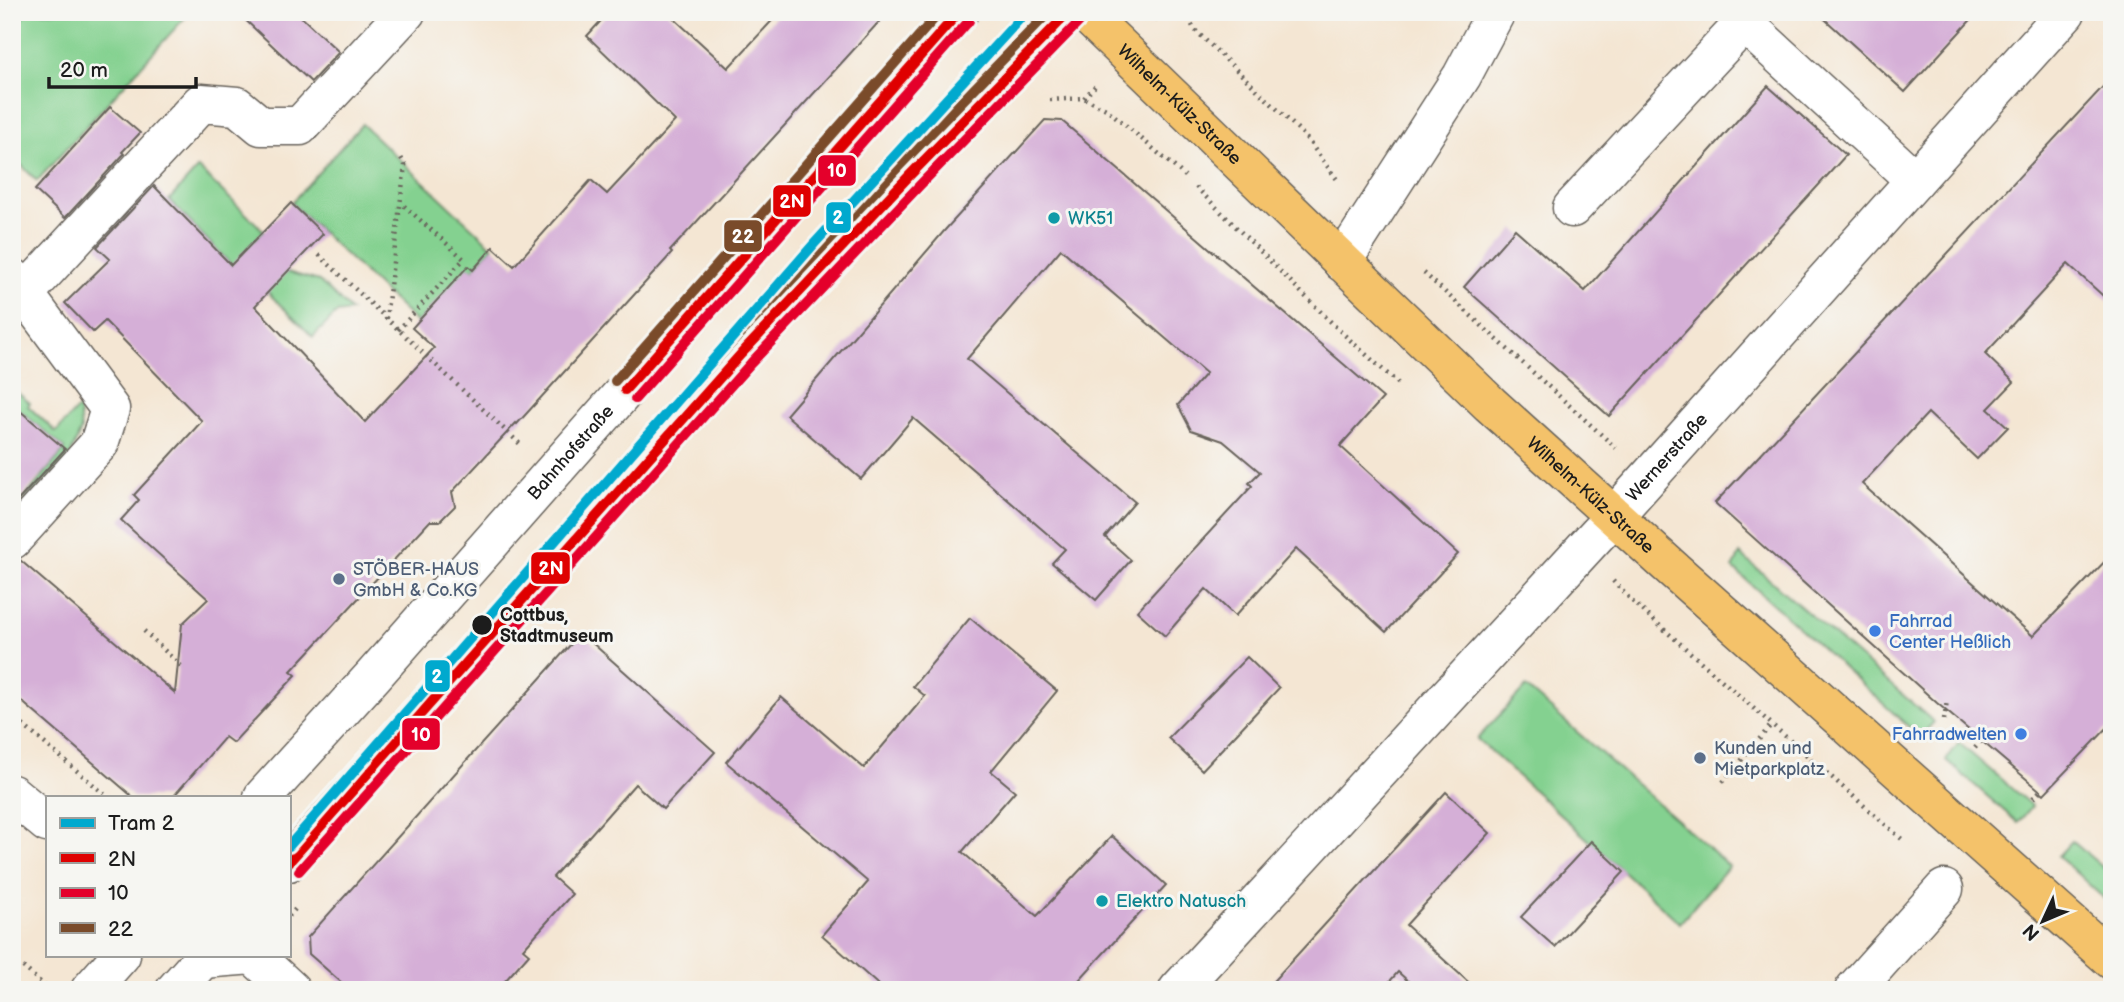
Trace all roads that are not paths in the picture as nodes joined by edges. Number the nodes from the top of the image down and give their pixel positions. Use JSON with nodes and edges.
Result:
{"nodes":[{"id":1,"x":406,"y":12,"type":"edge"},
{"id":2,"x":959,"y":12,"type":"edge"},
{"id":3,"x":1069,"y":12,"type":"edge"},
{"id":4,"x":1084,"y":12,"type":"edge"},
{"id":5,"x":1496,"y":12,"type":"edge"},
{"id":6,"x":2066,"y":12,"type":"edge"},
{"id":7,"x":1915,"y":180,"type":"junction"},
{"id":8,"x":1572,"y":208,"type":"dead end"},
{"id":9,"x":1342,"y":262,"type":"junction"},
{"id":10,"x":19,"y":285,"type":"edge"},
{"id":11,"x":1614,"y":516,"type":"junction"},
{"id":12,"x":12,"y":540,"type":"edge"},
{"id":13,"x":12,"y":794,"type":"edge"},
{"id":14,"x":264,"y":796,"type":"edge"},
{"id":15,"x":46,"y":822,"type":"edge"},
{"id":16,"x":290,"y":861,"type":"edge"},
{"id":17,"x":1944,"y":889,"type":"dead end"},
{"id":18,"x":120,"y":956,"type":"edge"},
{"id":19,"x":2112,"y":960,"type":"edge"},
{"id":20,"x":202,"y":965,"type":"edge"},
{"id":21,"x":90,"y":990,"type":"edge"},
{"id":22,"x":175,"y":990,"type":"edge"},
{"id":23,"x":291,"y":990,"type":"edge"},
{"id":24,"x":1178,"y":990,"type":"edge"},
{"id":25,"x":1854,"y":990,"type":"edge"}],
"edges":[{"from":1,"to":10,"type":"street"},
{"from":2,"to":14,"type":"street","name":"Bahnhofstraße"},
{"from":3,"to":16,"type":"street"},
{"from":4,"to":9,"type":"main road","name":"Wilhelm-Külz-Straße"},
{"from":5,"to":9,"type":"street"},
{"from":6,"to":7,"type":"street","name":"Wernerstraße"},
{"from":7,"to":8,"type":"street"},
{"from":7,"to":11,"type":"street","name":"Wernerstraße"},
{"from":9,"to":11,"type":"main road","name":"Wilhelm-Külz-Straße"},
{"from":10,"to":12,"type":"street"},
{"from":11,"to":19,"type":"main road","name":"Wilhelm-Külz-Straße"},
{"from":11,"to":24,"type":"street","name":"Wernerstraße"},
{"from":13,"to":15,"type":"street"},
{"from":17,"to":25,"type":"street"},
{"from":18,"to":21,"type":"street"},
{"from":20,"to":22,"type":"street"},
{"from":20,"to":23,"type":"street"}]}
